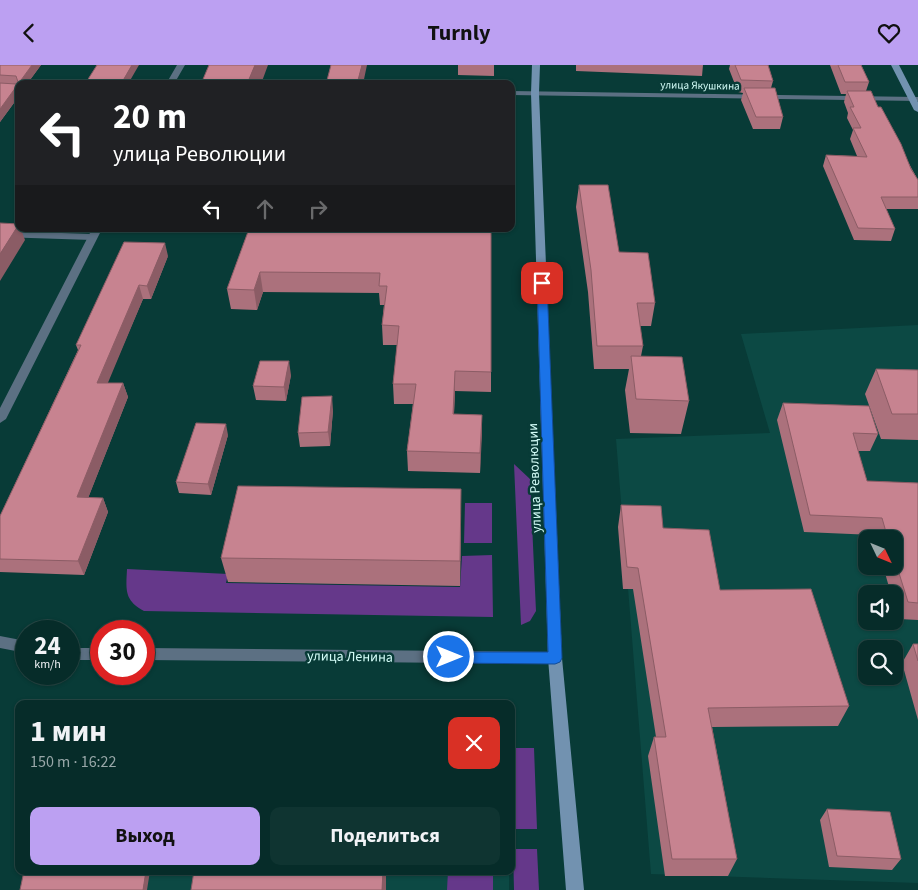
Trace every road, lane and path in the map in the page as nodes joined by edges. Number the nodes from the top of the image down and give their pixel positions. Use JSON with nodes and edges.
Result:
{"nodes":[{"id":1,"x":181,"y":65,"type":"edge"},
{"id":2,"x":536,"y":65,"type":"edge"},
{"id":3,"x":895,"y":65,"type":"edge"},
{"id":4,"x":172,"y":80,"type":"edge"},
{"id":5,"x":515,"y":93,"type":"edge"},
{"id":6,"x":535,"y":93,"type":"junction"},
{"id":7,"x":915,"y":99,"type":"edge"},
{"id":8,"x":918,"y":109,"type":"edge"},
{"id":9,"x":94,"y":233,"type":"edge"},
{"id":10,"x":0,"y":234,"type":"edge"},
{"id":11,"x":0,"y":419,"type":"edge"},
{"id":12,"x":0,"y":642,"type":"edge"},
{"id":13,"x":15,"y":645,"type":"edge"},
{"id":14,"x":155,"y":654,"type":"edge"},
{"id":15,"x":555,"y":658,"type":"junction"},
{"id":16,"x":575,"y":890,"type":"edge"}],
"edges":[{"from":1,"to":4,"type":"street"},
{"from":2,"to":6,"type":"main road","name":"улица Революции"},
{"from":3,"to":7,"type":"main road"},
{"from":5,"to":6,"type":"street","name":"улица Якушкина"},
{"from":6,"to":7,"type":"street","name":"улица Якушкина"},
{"from":6,"to":15,"type":"main road","name":"улица Революции"},
{"from":7,"to":8,"type":"main road"},
{"from":9,"to":10,"type":"street"},
{"from":9,"to":11,"type":"street"},
{"from":12,"to":13,"type":"street"},
{"from":14,"to":15,"type":"street","name":"улица Ленина"},
{"from":15,"to":16,"type":"main road","name":"улица Революции"}]}
